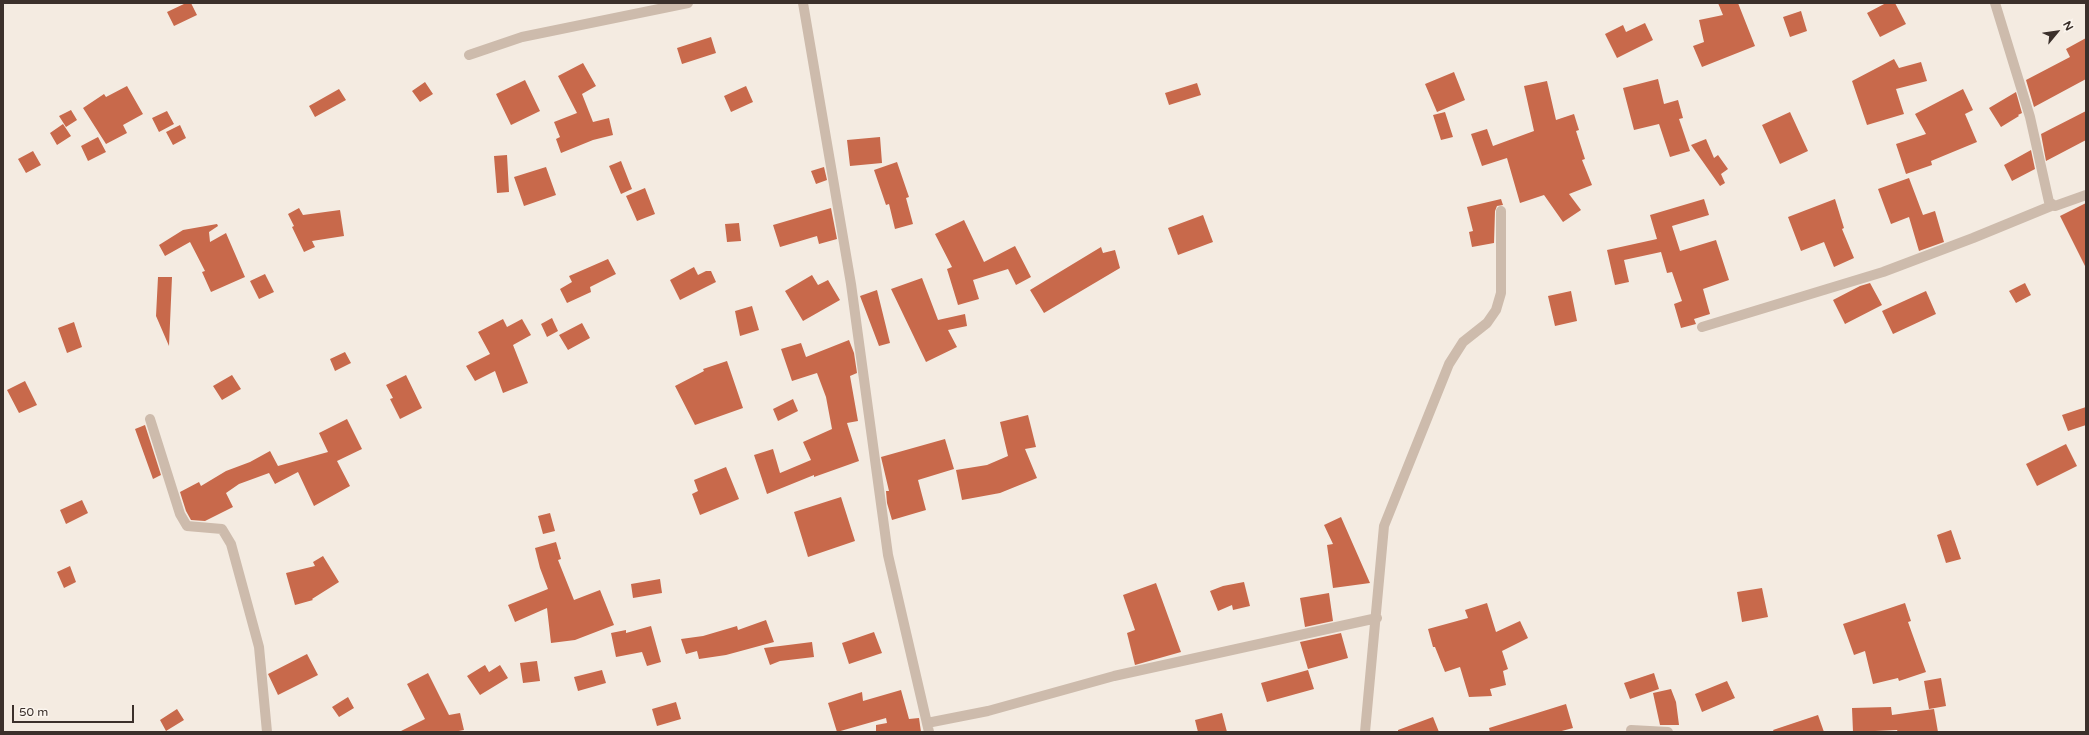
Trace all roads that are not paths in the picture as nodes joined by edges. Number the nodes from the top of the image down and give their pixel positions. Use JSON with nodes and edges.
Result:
{"nodes":[{"id":1,"x":688,"y":3,"type":"edge"},
{"id":2,"x":803,"y":3,"type":"edge"},
{"id":3,"x":1995,"y":3,"type":"edge"},
{"id":4,"x":469,"y":55,"type":"dead end"},
{"id":5,"x":2086,"y":195,"type":"edge"},
{"id":6,"x":2051,"y":206,"type":"junction"},
{"id":7,"x":1501,"y":211,"type":"dead end"},
{"id":8,"x":1702,"y":327,"type":"dead end"},
{"id":9,"x":150,"y":419,"type":"dead end"},
{"id":10,"x":1377,"y":618,"type":"junction"},
{"id":11,"x":928,"y":728,"type":"edge"},
{"id":12,"x":1631,"y":730,"type":"dead end"},
{"id":13,"x":267,"y":732,"type":"edge"},
{"id":14,"x":1365,"y":732,"type":"edge"},
{"id":15,"x":1668,"y":732,"type":"edge"}],
"edges":[{"from":1,"to":4,"type":"street"},
{"from":2,"to":11,"type":"street"},
{"from":3,"to":6,"type":"street"},
{"from":5,"to":6,"type":"street"},
{"from":6,"to":8,"type":"street"},
{"from":7,"to":10,"type":"street"},
{"from":9,"to":13,"type":"street"},
{"from":10,"to":11,"type":"street"},
{"from":10,"to":14,"type":"street"},
{"from":12,"to":15,"type":"street"}]}
